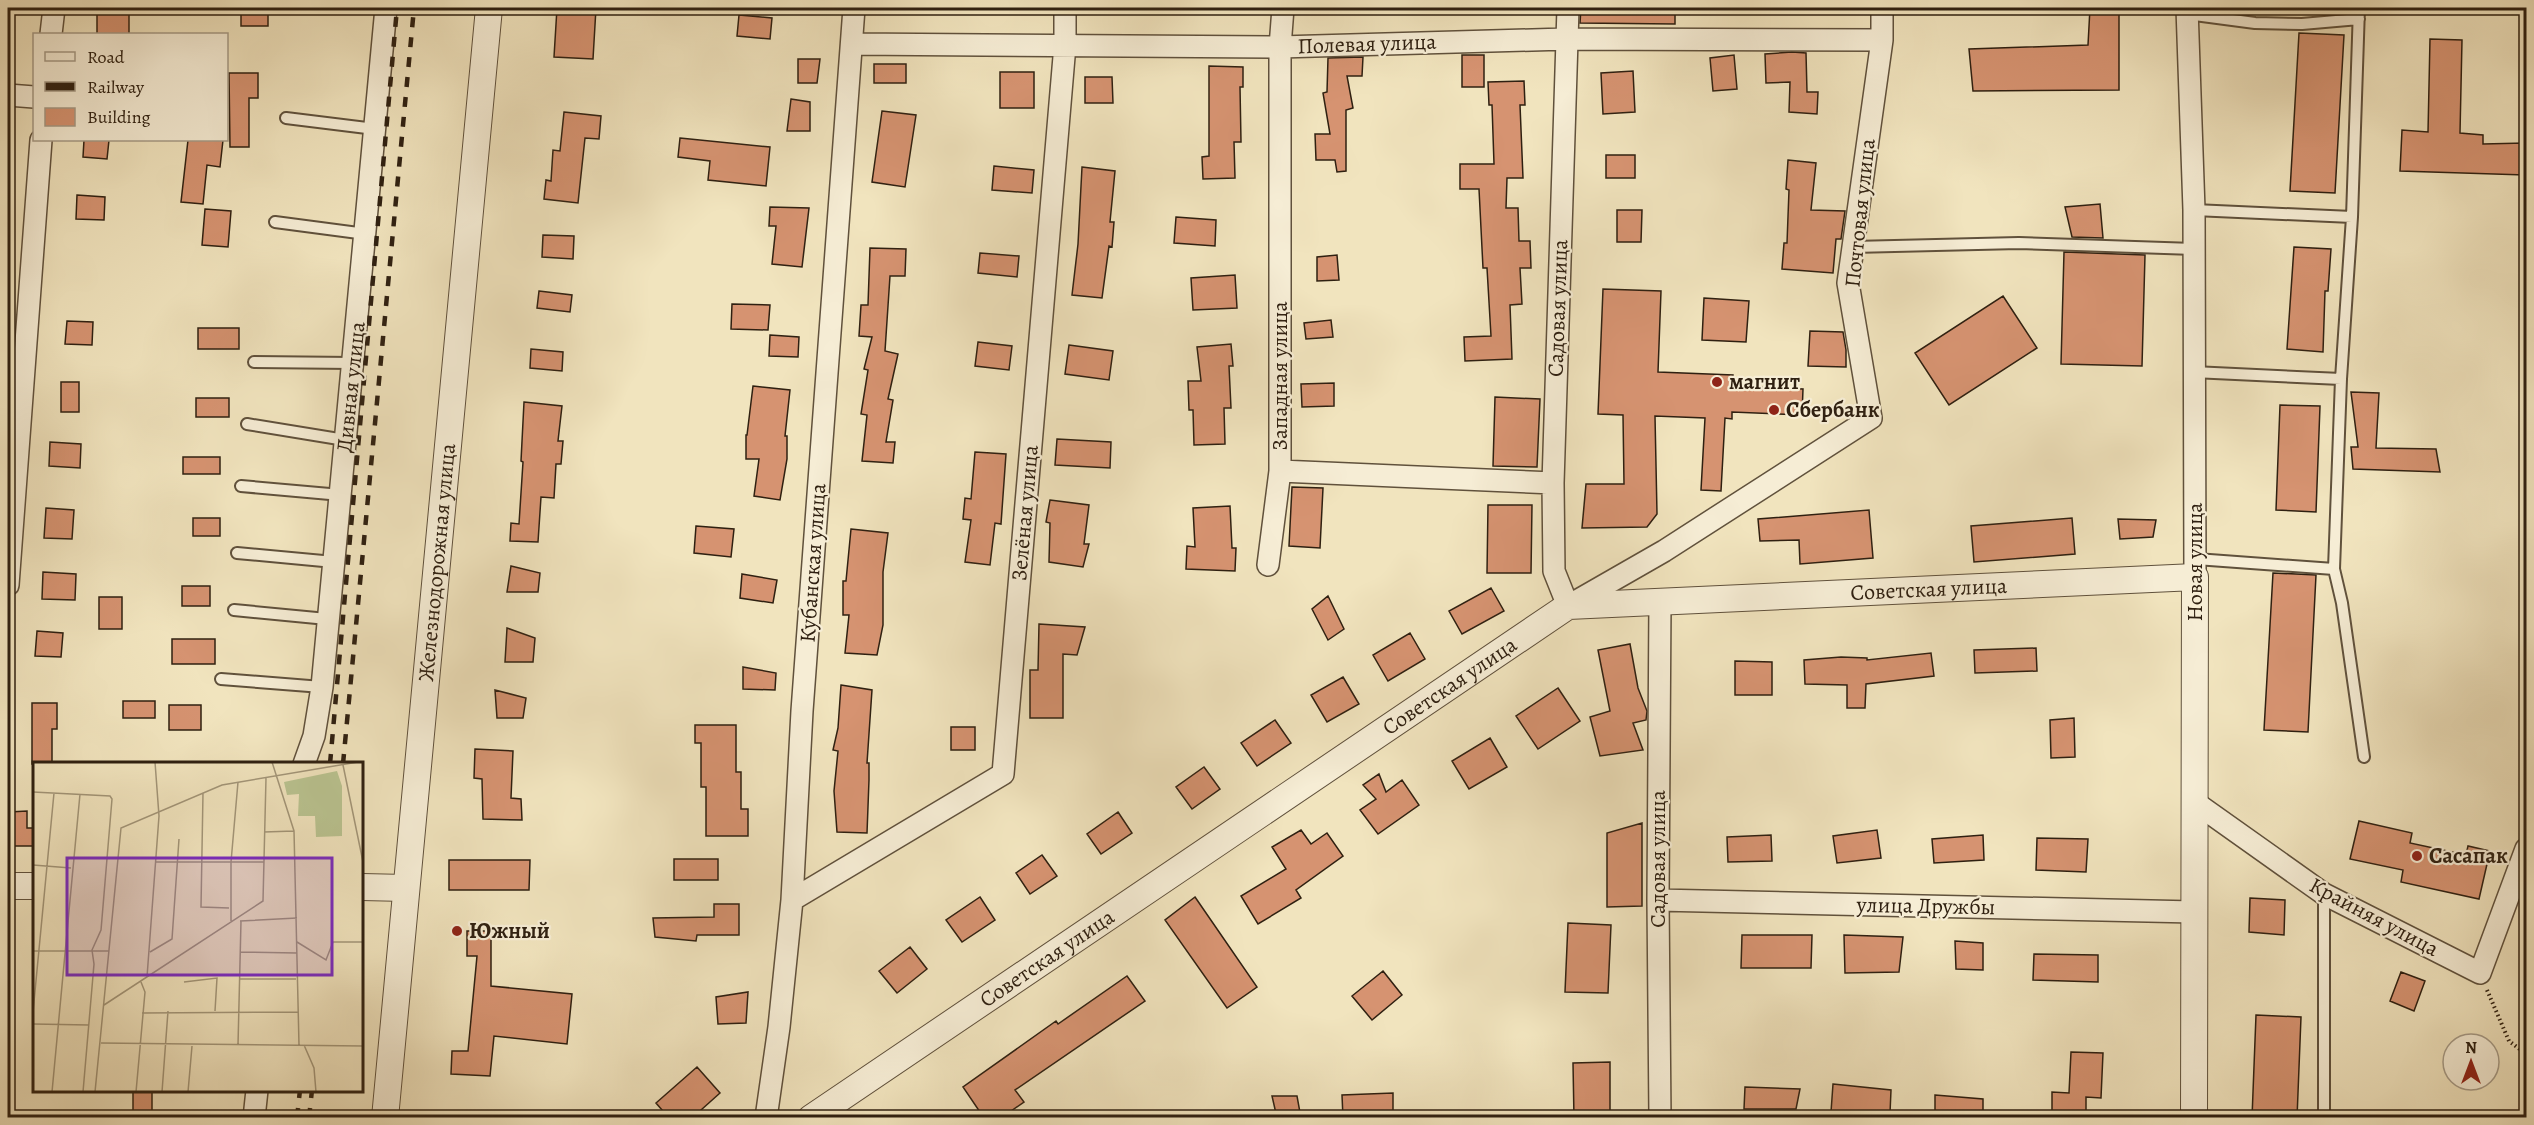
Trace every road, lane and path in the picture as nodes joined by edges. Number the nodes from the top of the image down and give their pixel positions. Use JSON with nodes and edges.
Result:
{"nodes":[{"id":1,"x":54,"y":8,"type":"edge"},
{"id":2,"x":386,"y":8,"type":"edge"},
{"id":3,"x":489,"y":8,"type":"edge"},
{"id":4,"x":854,"y":8,"type":"edge"},
{"id":5,"x":1065,"y":8,"type":"edge"},
{"id":6,"x":1283,"y":8,"type":"edge"},
{"id":7,"x":1568,"y":8,"type":"edge"},
{"id":8,"x":1882,"y":8,"type":"edge"},
{"id":9,"x":2187,"y":11,"type":"edge"},
{"id":10,"x":2359,"y":13,"type":"edge"},
{"id":11,"x":51,"y":33,"type":"edge"},
{"id":12,"x":1565,"y":39,"type":"junction"},
{"id":13,"x":1882,"y":40,"type":"junction"},
{"id":14,"x":852,"y":44,"type":"junction"},
{"id":15,"x":1065,"y":45,"type":"junction"},
{"id":16,"x":1280,"y":47,"type":"junction"},
{"id":17,"x":8,"y":95,"type":"edge"},
{"id":18,"x":33,"y":97,"type":"edge"},
{"id":19,"x":286,"y":118,"type":"dead end"},
{"id":20,"x":375,"y":129,"type":"junction"},
{"id":21,"x":41,"y":141,"type":"edge"},
{"id":22,"x":2194,"y":210,"type":"junction"},
{"id":23,"x":2352,"y":217,"type":"junction"},
{"id":24,"x":275,"y":222,"type":"dead end"},
{"id":25,"x":366,"y":234,"type":"junction"},
{"id":26,"x":1853,"y":247,"type":"junction"},
{"id":27,"x":2193,"y":249,"type":"junction"},
{"id":28,"x":254,"y":362,"type":"dead end"},
{"id":29,"x":353,"y":363,"type":"junction"},
{"id":30,"x":2193,"y":372,"type":"junction"},
{"id":31,"x":2342,"y":379,"type":"junction"},
{"id":32,"x":247,"y":423,"type":"dead end"},
{"id":33,"x":345,"y":440,"type":"junction"},
{"id":34,"x":1280,"y":471,"type":"junction"},
{"id":35,"x":1553,"y":483,"type":"junction"},
{"id":36,"x":241,"y":486,"type":"dead end"},
{"id":37,"x":341,"y":495,"type":"junction"},
{"id":38,"x":237,"y":553,"type":"dead end"},
{"id":39,"x":334,"y":562,"type":"junction"},
{"id":40,"x":1268,"y":565,"type":"dead end"},
{"id":41,"x":2196,"y":568,"type":"junction"},
{"id":42,"x":2334,"y":569,"type":"junction"},
{"id":43,"x":8,"y":585,"type":"edge"},
{"id":44,"x":1660,"y":602,"type":"junction"},
{"id":45,"x":1568,"y":606,"type":"junction"},
{"id":46,"x":234,"y":610,"type":"dead end"},
{"id":47,"x":327,"y":619,"type":"junction"},
{"id":48,"x":221,"y":679,"type":"dead end"},
{"id":49,"x":322,"y":687,"type":"junction"},
{"id":50,"x":2364,"y":757,"type":"dead end"},
{"id":51,"x":305,"y":762,"type":"edge"},
{"id":52,"x":2193,"y":801,"type":"junction"},
{"id":53,"x":2526,"y":849,"type":"edge"},
{"id":54,"x":8,"y":886,"type":"edge"},
{"id":55,"x":33,"y":886,"type":"edge"},
{"id":56,"x":363,"y":887,"type":"edge"},
{"id":57,"x":405,"y":888,"type":"junction"},
{"id":58,"x":2324,"y":894,"type":"junction"},
{"id":59,"x":792,"y":900,"type":"junction"},
{"id":60,"x":1658,"y":900,"type":"junction"},
{"id":61,"x":2194,"y":912,"type":"junction"},
{"id":62,"x":2480,"y":973,"type":"junction"},
{"id":63,"x":2526,"y":1054,"type":"edge"},
{"id":64,"x":257,"y":1092,"type":"edge"},
{"id":65,"x":254,"y":1118,"type":"edge"},
{"id":66,"x":385,"y":1118,"type":"edge"},
{"id":67,"x":766,"y":1118,"type":"edge"},
{"id":68,"x":811,"y":1118,"type":"edge"},
{"id":69,"x":1659,"y":1118,"type":"edge"},
{"id":70,"x":2194,"y":1118,"type":"edge"},
{"id":71,"x":2324,"y":1118,"type":"edge"}],
"edges":[{"from":1,"to":11,"type":"street"},
{"from":2,"to":20,"type":"street","name":"Дивная улица"},
{"from":3,"to":57,"type":"street","name":"Железнодорожная улица"},
{"from":4,"to":14,"type":"street","name":"Кубанская улица"},
{"from":5,"to":15,"type":"street","name":"Зелёная улица"},
{"from":6,"to":16,"type":"street","name":"Западная улица"},
{"from":7,"to":12,"type":"street","name":"Садовая улица"},
{"from":8,"to":13,"type":"street","name":"Почтовая улица"},
{"from":9,"to":10,"type":"lane"},
{"from":9,"to":22,"type":"street","name":"Новая улица"},
{"from":10,"to":23,"type":"lane"},
{"from":12,"to":13,"type":"street","name":"Полевая улица"},
{"from":12,"to":16,"type":"street","name":"Полевая улица"},
{"from":12,"to":35,"type":"street","name":"Садовая улица"},
{"from":13,"to":26,"type":"street","name":"Почтовая улица"},
{"from":14,"to":15,"type":"street","name":"Полевая улица"},
{"from":14,"to":59,"type":"street","name":"Кубанская улица"},
{"from":15,"to":16,"type":"street","name":"Полевая улица"},
{"from":15,"to":59,"type":"street","name":"Зелёная улица"},
{"from":16,"to":34,"type":"street","name":"Западная улица"},
{"from":17,"to":18,"type":"street"},
{"from":19,"to":20,"type":"lane"},
{"from":20,"to":25,"type":"street","name":"Дивная улица"},
{"from":21,"to":43,"type":"street"},
{"from":22,"to":23,"type":"lane"},
{"from":22,"to":27,"type":"street","name":"Новая улица"},
{"from":23,"to":31,"type":"lane"},
{"from":24,"to":25,"type":"lane"},
{"from":25,"to":29,"type":"street","name":"Дивная улица"},
{"from":26,"to":27,"type":"lane"},
{"from":26,"to":45,"type":"street","name":"Почтовая улица"},
{"from":27,"to":30,"type":"street","name":"Новая улица"},
{"from":28,"to":29,"type":"lane"},
{"from":29,"to":33,"type":"street","name":"Дивная улица"},
{"from":30,"to":31,"type":"lane"},
{"from":30,"to":41,"type":"street","name":"Новая улица"},
{"from":31,"to":42,"type":"lane"},
{"from":32,"to":33,"type":"lane"},
{"from":33,"to":37,"type":"street","name":"Дивная улица"},
{"from":34,"to":35,"type":"street","name":"Западная улица"},
{"from":34,"to":40,"type":"street"},
{"from":35,"to":45,"type":"street","name":"Садовая улица"},
{"from":36,"to":37,"type":"lane"},
{"from":37,"to":39,"type":"street","name":"Дивная улица"},
{"from":38,"to":39,"type":"lane"},
{"from":39,"to":47,"type":"street","name":"Дивная улица"},
{"from":41,"to":42,"type":"lane"},
{"from":41,"to":44,"type":"street","name":"Советская улица"},
{"from":41,"to":52,"type":"street","name":"Новая улица"},
{"from":42,"to":50,"type":"lane"},
{"from":44,"to":45,"type":"street","name":"Советская улица"},
{"from":44,"to":60,"type":"street","name":"Садовая улица"},
{"from":45,"to":68,"type":"street","name":"Советская улица"},
{"from":46,"to":47,"type":"lane"},
{"from":47,"to":49,"type":"street","name":"Дивная улица"},
{"from":48,"to":49,"type":"lane"},
{"from":49,"to":51,"type":"street","name":"Дивная улица"},
{"from":52,"to":58,"type":"street","name":"Крайняя улица"},
{"from":52,"to":61,"type":"street","name":"Новая улица"},
{"from":53,"to":62,"type":"street"},
{"from":54,"to":55,"type":"street"},
{"from":56,"to":57,"type":"street"},
{"from":57,"to":66,"type":"street","name":"Железнодорожная улица"},
{"from":58,"to":62,"type":"street","name":"Крайняя улица"},
{"from":58,"to":71,"type":"lane"},
{"from":59,"to":67,"type":"street","name":"Кубанская улица"},
{"from":60,"to":61,"type":"street","name":"улица Дружбы"},
{"from":60,"to":69,"type":"street","name":"Садовая улица"},
{"from":61,"to":70,"type":"street","name":"Новая улица"},
{"from":62,"to":63,"type":"path"},
{"from":64,"to":65,"type":"street"}]}
